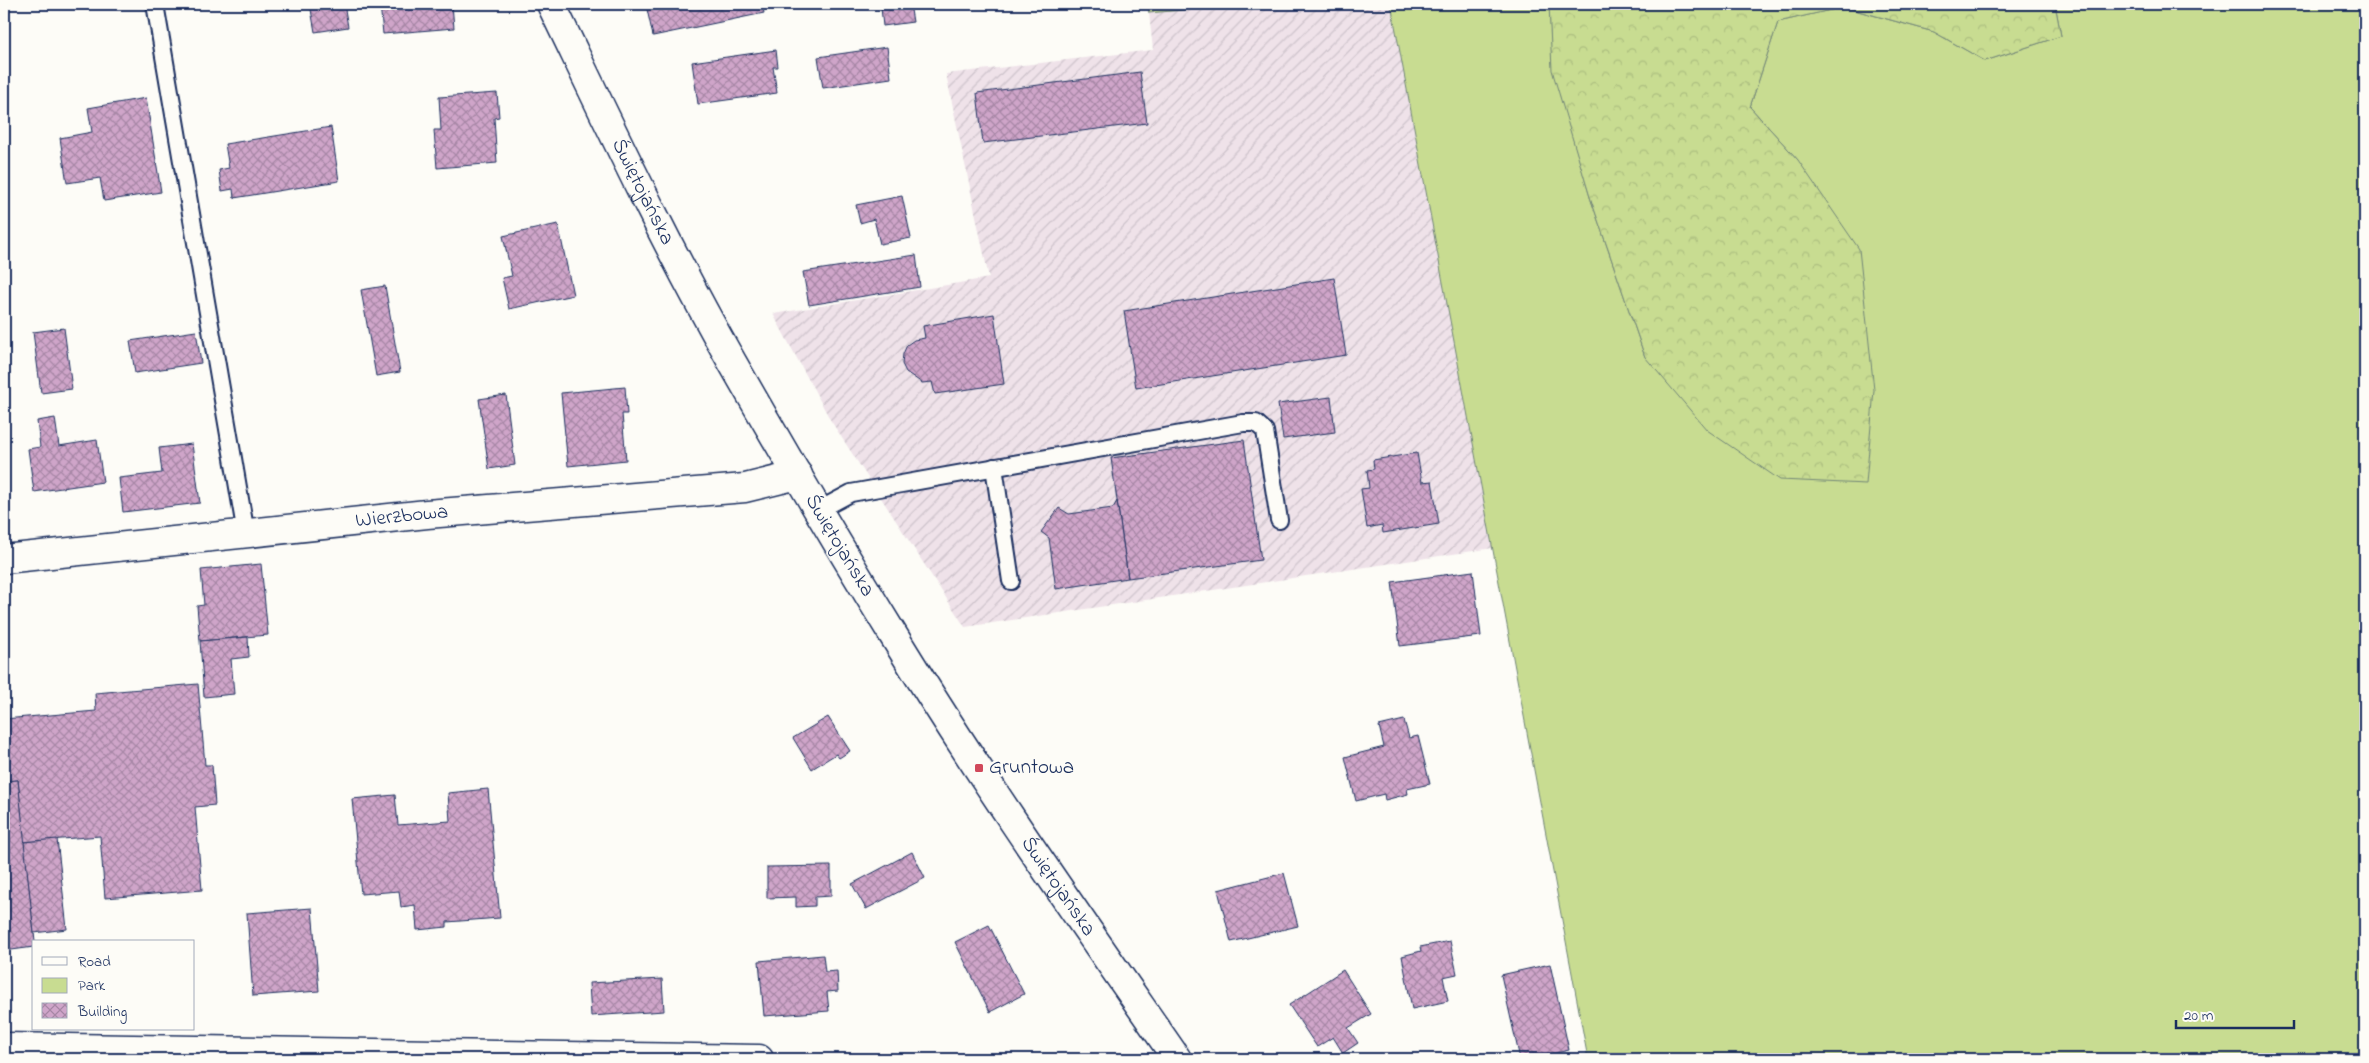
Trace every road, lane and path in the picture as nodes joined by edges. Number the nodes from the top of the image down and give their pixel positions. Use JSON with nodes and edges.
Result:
{"nodes":[{"id":1,"x":155,"y":4,"type":"edge"},
{"id":2,"x":551,"y":4,"type":"edge"},
{"id":3,"x":994,"y":467,"type":"junction"},
{"id":4,"x":798,"y":475,"type":"junction"},
{"id":5,"x":819,"y":510,"type":"junction"},
{"id":6,"x":1279,"y":520,"type":"dead end"},
{"id":7,"x":246,"y":534,"type":"junction"},
{"id":8,"x":4,"y":559,"type":"edge"},
{"id":9,"x":1011,"y":581,"type":"dead end"},
{"id":10,"x":4,"y":1047,"type":"edge"},
{"id":11,"x":759,"y":1059,"type":"edge"},
{"id":12,"x":1177,"y":1059,"type":"edge"}],
"edges":[{"from":1,"to":7,"type":"lane"},
{"from":2,"to":4,"type":"street","name":"Świętojańska"},
{"from":3,"to":5,"type":"lane"},
{"from":3,"to":6,"type":"lane"},
{"from":3,"to":9,"type":"lane"},
{"from":4,"to":5,"type":"street","name":"Świętojańska"},
{"from":4,"to":7,"type":"street","name":"Wierzbowa"},
{"from":5,"to":12,"type":"street","name":"Świętojańska"},
{"from":7,"to":8,"type":"street","name":"Wierzbowa"},
{"from":10,"to":11,"type":"street"}]}
